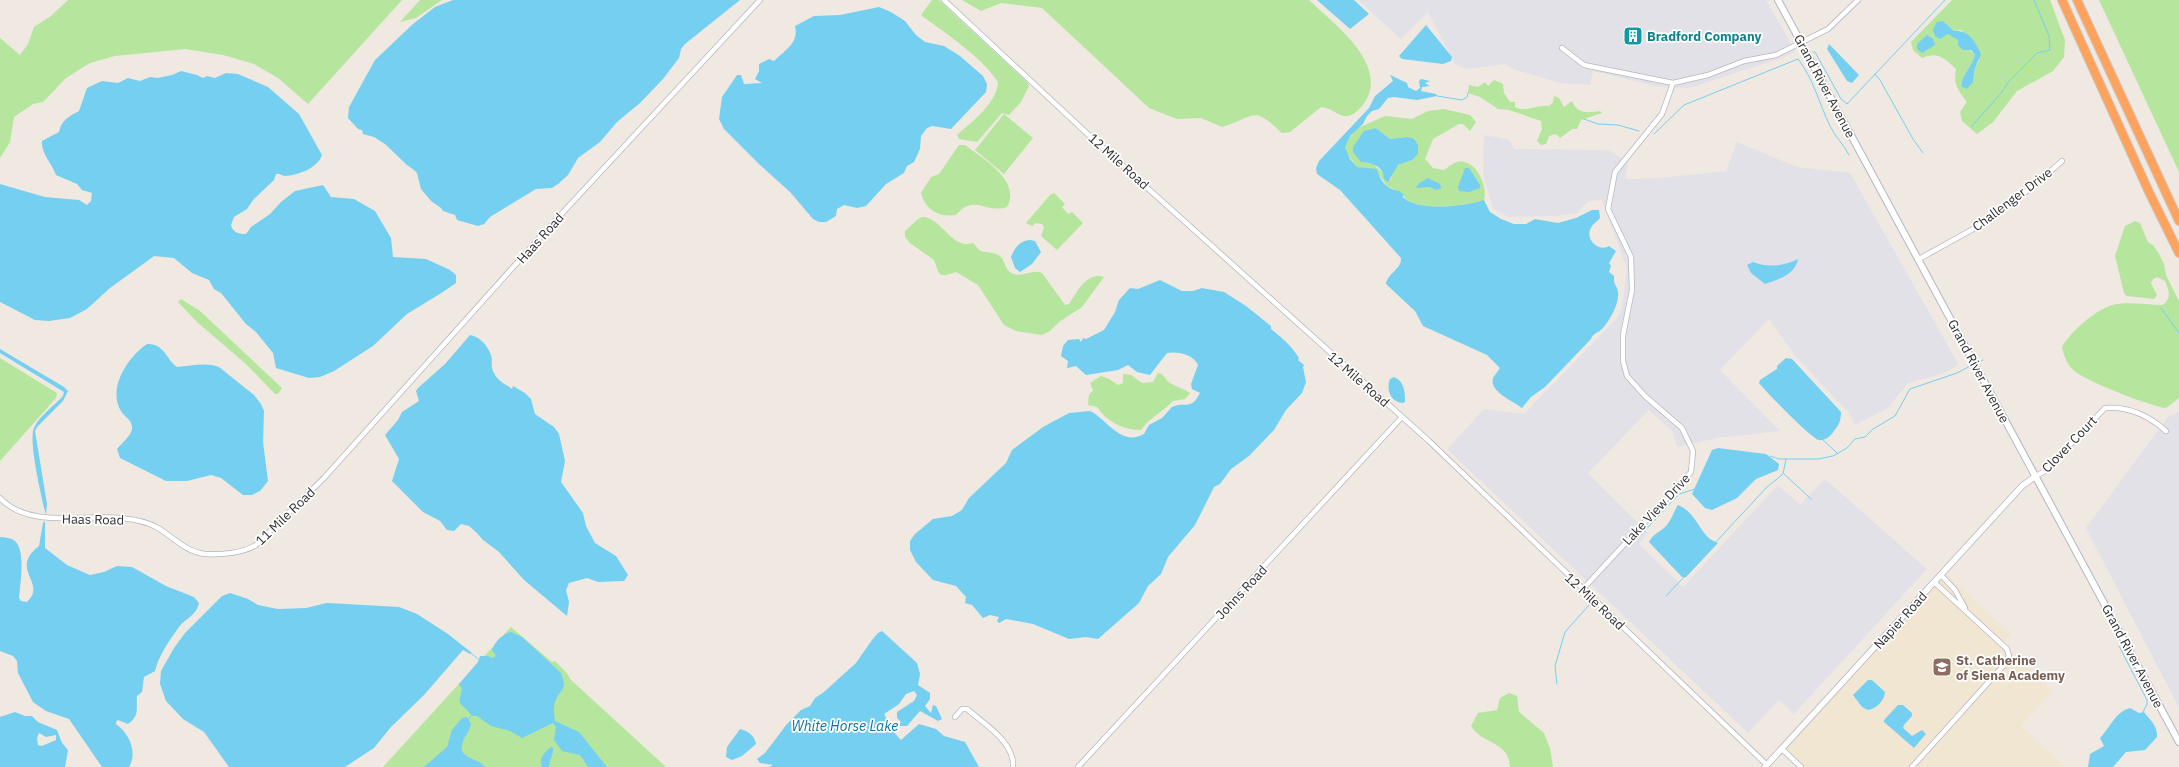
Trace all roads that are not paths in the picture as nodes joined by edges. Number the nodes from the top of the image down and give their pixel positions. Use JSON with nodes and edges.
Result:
{"nodes":[{"id":1,"x":760,"y":0,"type":"edge"},
{"id":2,"x":944,"y":0,"type":"edge"},
{"id":3,"x":1778,"y":0,"type":"edge"},
{"id":4,"x":1858,"y":0,"type":"edge"},
{"id":5,"x":2062,"y":0,"type":"edge"},
{"id":6,"x":2077,"y":0,"type":"edge"},
{"id":7,"x":1801,"y":43,"type":"junction"},
{"id":8,"x":1562,"y":48,"type":"dead end"},
{"id":9,"x":1673,"y":83,"type":"junction"},
{"id":10,"x":2062,"y":160,"type":"dead end"},
{"id":11,"x":2179,"y":221,"type":"edge"},
{"id":12,"x":2179,"y":252,"type":"edge"},
{"id":13,"x":1919,"y":259,"type":"junction"},
{"id":14,"x":1402,"y":417,"type":"junction"},
{"id":15,"x":2166,"y":431,"type":"dead end"},
{"id":16,"x":2036,"y":476,"type":"junction"},
{"id":17,"x":324,"y":478,"type":"joint"},
{"id":18,"x":0,"y":498,"type":"edge"},
{"id":19,"x":245,"y":550,"type":"joint"},
{"id":20,"x":1940,"y":575,"type":"junction"},
{"id":21,"x":1934,"y":582,"type":"junction"},
{"id":22,"x":1582,"y":590,"type":"junction"},
{"id":23,"x":1967,"y":611,"type":"junction"},
{"id":24,"x":955,"y":717,"type":"dead end"},
{"id":25,"x":2177,"y":734,"type":"edge"},
{"id":26,"x":2179,"y":742,"type":"edge"},
{"id":27,"x":1782,"y":749,"type":"junction"},
{"id":28,"x":1766,"y":766,"type":"edge"},
{"id":29,"x":1013,"y":767,"type":"edge"},
{"id":30,"x":1078,"y":767,"type":"edge"},
{"id":31,"x":1801,"y":767,"type":"edge"},
{"id":32,"x":1912,"y":767,"type":"edge"}],
"edges":[{"from":1,"to":17,"type":"street","name":"Haas Road"},
{"from":2,"to":14,"type":"street","name":"12 Mile Road"},
{"from":3,"to":7,"type":"main road","name":"Grand River Avenue"},
{"from":4,"to":7,"type":"street"},
{"from":5,"to":12,"type":"highway"},
{"from":6,"to":11,"type":"highway"},
{"from":7,"to":9,"type":"street"},
{"from":7,"to":13,"type":"main road","name":"Grand River Avenue"},
{"from":8,"to":9,"type":"street"},
{"from":9,"to":22,"type":"street","name":"Lake View Drive"},
{"from":10,"to":13,"type":"street","name":"Challenger Drive"},
{"from":13,"to":16,"type":"main road","name":"Grand River Avenue"},
{"from":14,"to":22,"type":"street","name":"12 Mile Road"},
{"from":14,"to":30,"type":"street","name":"Johns Road"},
{"from":15,"to":16,"type":"street","name":"Clover Court"},
{"from":16,"to":20,"type":"street","name":"Napier Road"},
{"from":16,"to":25,"type":"main road","name":"Grand River Avenue"},
{"from":17,"to":19,"type":"street","name":"11 Mile Road"},
{"from":18,"to":19,"type":"street","name":"Haas Road"},
{"from":20,"to":21,"type":"street","name":"Napier Road"},
{"from":20,"to":23,"type":"street"},
{"from":21,"to":23,"type":"street"},
{"from":21,"to":27,"type":"street","name":"Napier Road"},
{"from":22,"to":28,"type":"street","name":"12 Mile Road"},
{"from":23,"to":32,"type":"street"},
{"from":24,"to":29,"type":"street"},
{"from":25,"to":26,"type":"main road","name":"Grand River Avenue"},
{"from":27,"to":28,"type":"street","name":"Napier Road"},
{"from":27,"to":31,"type":"street"}]}
